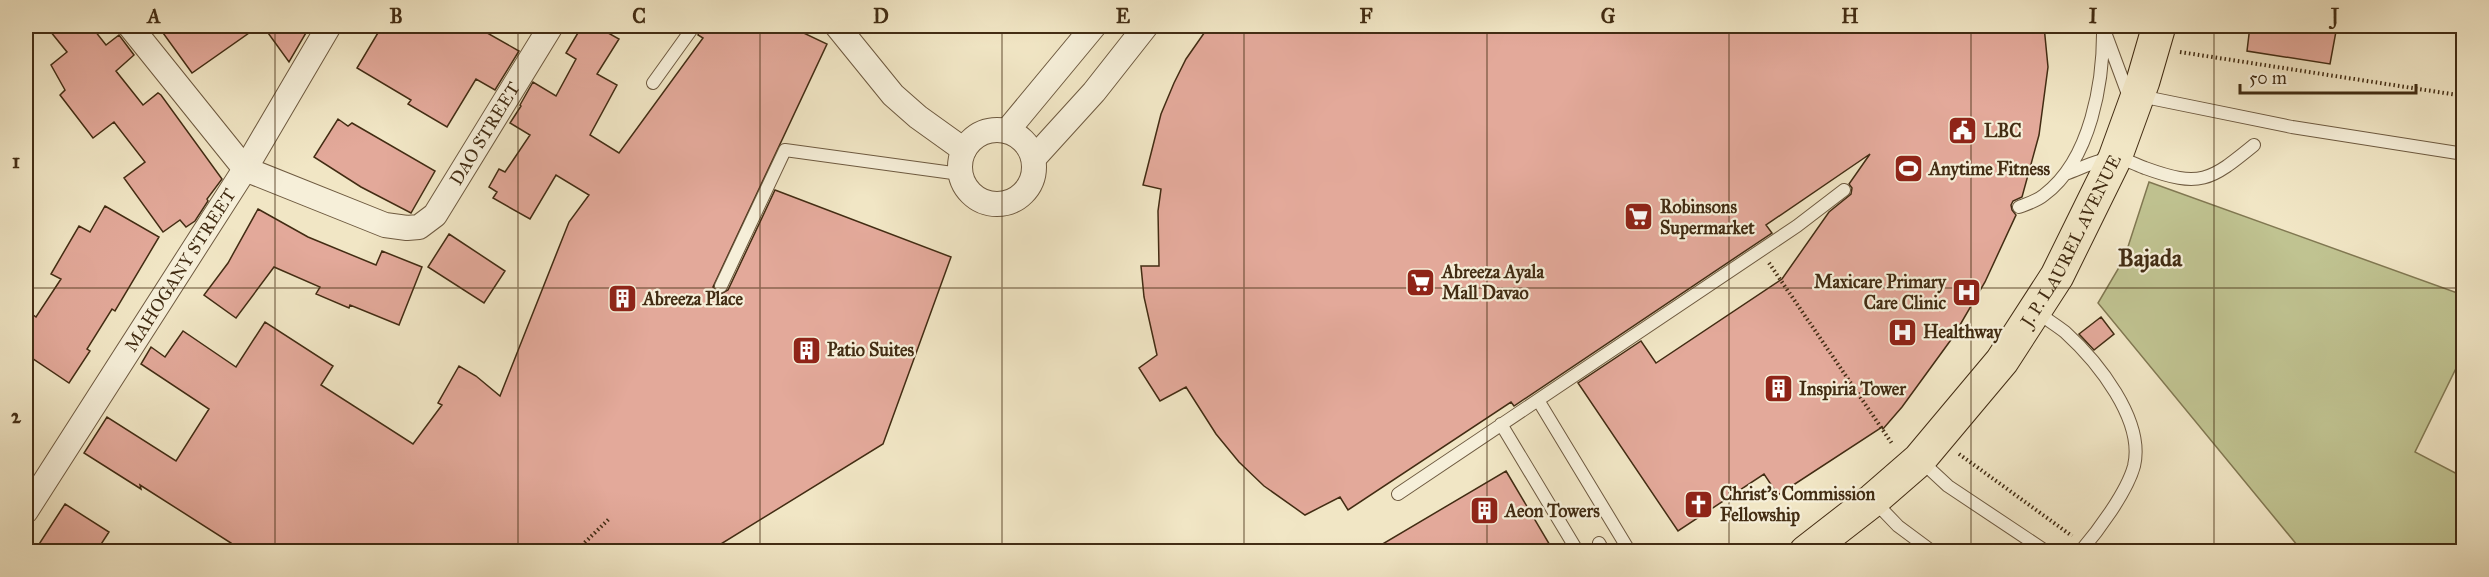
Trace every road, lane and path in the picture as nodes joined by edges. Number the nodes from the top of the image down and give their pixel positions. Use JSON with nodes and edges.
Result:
{"nodes":[{"id":1,"x":130,"y":26,"type":"edge"},
{"id":2,"x":329,"y":26,"type":"edge"},
{"id":3,"x":551,"y":26,"type":"edge"},
{"id":4,"x":694,"y":26,"type":"edge"},
{"id":5,"x":837,"y":26,"type":"edge"},
{"id":6,"x":1094,"y":26,"type":"edge"},
{"id":7,"x":1146,"y":26,"type":"edge"},
{"id":8,"x":2103,"y":26,"type":"edge"},
{"id":9,"x":2156,"y":37,"type":"edge"},
{"id":10,"x":653,"y":83,"type":"dead end"},
{"id":11,"x":2463,"y":96,"type":"edge"},
{"id":12,"x":2136,"y":102,"type":"junction"},
{"id":13,"x":1007,"y":131,"type":"junction"},
{"id":14,"x":2254,"y":145,"type":"dead end"},
{"id":15,"x":964,"y":150,"type":"junction"},
{"id":16,"x":2463,"y":153,"type":"edge"},
{"id":17,"x":1034,"y":158,"type":"junction"},
{"id":18,"x":2115,"y":158,"type":"junction"},
{"id":19,"x":244,"y":168,"type":"junction"},
{"id":20,"x":960,"y":174,"type":"junction"},
{"id":21,"x":2065,"y":174,"type":"junction"},
{"id":22,"x":1844,"y":190,"type":"dead end"},
{"id":23,"x":2019,"y":207,"type":"dead end"},
{"id":24,"x":1760,"y":250,"type":"junction"},
{"id":25,"x":721,"y":286,"type":"dead end"},
{"id":26,"x":2035,"y":310,"type":"junction"},
{"id":27,"x":1538,"y":400,"type":"junction"},
{"id":28,"x":1501,"y":424,"type":"junction"},
{"id":29,"x":1917,"y":449,"type":"junction"},
{"id":30,"x":1398,"y":494,"type":"dead end"},
{"id":31,"x":1873,"y":500,"type":"junction"},
{"id":32,"x":26,"y":511,"type":"edge"},
{"id":33,"x":609,"y":519,"type":"dead end"},
{"id":34,"x":1824,"y":543,"type":"edge"},
{"id":35,"x":2082,"y":548,"type":"edge"},
{"id":36,"x":575,"y":552,"type":"edge"},
{"id":37,"x":1578,"y":552,"type":"edge"},
{"id":38,"x":1630,"y":552,"type":"edge"},
{"id":39,"x":1933,"y":552,"type":"edge"},
{"id":40,"x":2047,"y":552,"type":"edge"}],
"edges":[{"from":1,"to":19,"type":"street"},
{"from":2,"to":19,"type":"street","name":"MAHOGANY STREET"},
{"from":3,"to":19,"type":"street","name":"DAO STREET"},
{"from":4,"to":10,"type":"lane"},
{"from":5,"to":15,"type":"street"},
{"from":6,"to":13,"type":"street"},
{"from":7,"to":17,"type":"street"},
{"from":8,"to":12,"type":"lane"},
{"from":8,"to":21,"type":"lane"},
{"from":9,"to":11,"type":"path"},
{"from":9,"to":12,"type":"main road","name":"J. P. LAUREL AVENUE"},
{"from":12,"to":16,"type":"lane"},
{"from":12,"to":18,"type":"main road","name":"J. P. LAUREL AVENUE"},
{"from":13,"to":15,"type":"street"},
{"from":13,"to":17,"type":"street"},
{"from":14,"to":18,"type":"lane"},
{"from":15,"to":20,"type":"street"},
{"from":17,"to":20,"type":"street"},
{"from":18,"to":21,"type":"lane"},
{"from":18,"to":26,"type":"main road","name":"J. P. LAUREL AVENUE"},
{"from":19,"to":32,"type":"street","name":"MAHOGANY STREET"},
{"from":20,"to":25,"type":"lane"},
{"from":21,"to":23,"type":"lane"},
{"from":22,"to":24,"type":"lane"},
{"from":24,"to":27,"type":"lane"},
{"from":24,"to":29,"type":"path"},
{"from":26,"to":29,"type":"main road","name":"J. P. LAUREL AVENUE"},
{"from":26,"to":35,"type":"lane"},
{"from":27,"to":28,"type":"lane"},
{"from":27,"to":38,"type":"lane"},
{"from":28,"to":30,"type":"lane"},
{"from":28,"to":37,"type":"lane"},
{"from":29,"to":31,"type":"main road","name":"J. P. LAUREL AVENUE"},
{"from":29,"to":35,"type":"path"},
{"from":29,"to":40,"type":"lane"},
{"from":31,"to":34,"type":"main road","name":"J. P. LAUREL AVENUE"},
{"from":31,"to":39,"type":"lane"},
{"from":33,"to":36,"type":"path"}]}
